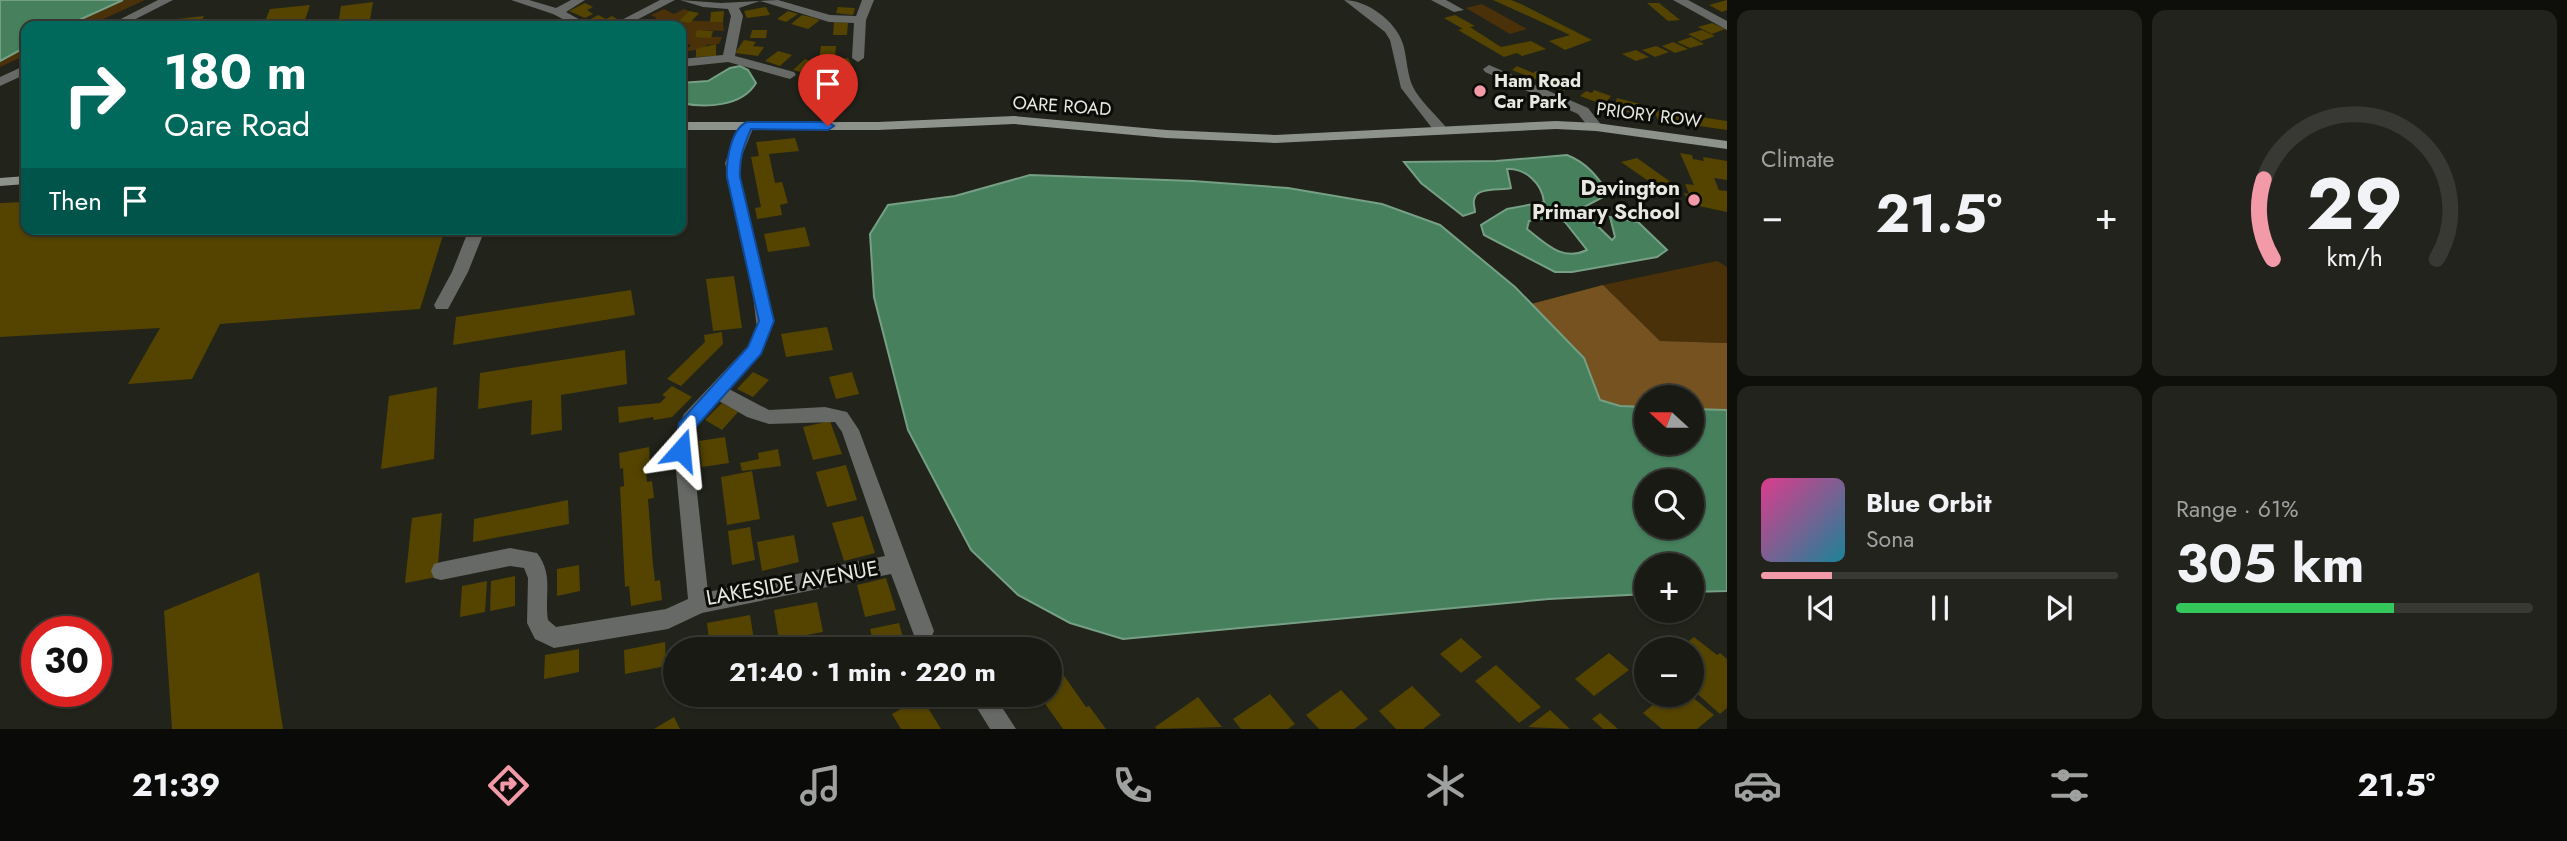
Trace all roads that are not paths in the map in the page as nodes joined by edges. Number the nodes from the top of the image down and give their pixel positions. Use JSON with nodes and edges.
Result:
{"nodes":[{"id":1,"x":167,"y":0,"type":"edge"},
{"id":2,"x":517,"y":0,"type":"edge"},
{"id":3,"x":579,"y":0,"type":"edge"},
{"id":4,"x":669,"y":0,"type":"edge"},
{"id":5,"x":686,"y":0,"type":"edge"},
{"id":6,"x":755,"y":0,"type":"edge"},
{"id":7,"x":765,"y":0,"type":"edge"},
{"id":8,"x":868,"y":0,"type":"edge"},
{"id":9,"x":1350,"y":0,"type":"edge"},
{"id":10,"x":1679,"y":0,"type":"edge"},
{"id":11,"x":1436,"y":3,"type":"edge"},
{"id":12,"x":732,"y":5,"type":"junction"},
{"id":13,"x":1458,"y":10,"type":"dead end"},
{"id":14,"x":557,"y":12,"type":"junction"},
{"id":15,"x":860,"y":20,"type":"junction"},
{"id":16,"x":123,"y":21,"type":"edge"},
{"id":17,"x":575,"y":21,"type":"edge"},
{"id":18,"x":626,"y":21,"type":"edge"},
{"id":19,"x":1727,"y":26,"type":"edge"},
{"id":20,"x":728,"y":58,"type":"junction"},
{"id":21,"x":858,"y":58,"type":"dead end"},
{"id":22,"x":686,"y":62,"type":"edge"},
{"id":23,"x":1489,"y":69,"type":"dead end"},
{"id":24,"x":21,"y":72,"type":"edge"},
{"id":25,"x":790,"y":75,"type":"dead end"},
{"id":26,"x":0,"y":82,"type":"edge"},
{"id":27,"x":747,"y":125,"type":"junction"},
{"id":28,"x":686,"y":126,"type":"edge"},
{"id":29,"x":1596,"y":127,"type":"junction"},
{"id":30,"x":1440,"y":129,"type":"junction"},
{"id":31,"x":1727,"y":145,"type":"edge"},
{"id":32,"x":21,"y":180,"type":"edge"},
{"id":33,"x":0,"y":182,"type":"edge"},
{"id":34,"x":475,"y":235,"type":"edge"},
{"id":35,"x":442,"y":305,"type":"dead end"},
{"id":36,"x":717,"y":391,"type":"junction"},
{"id":37,"x":898,"y":563,"type":"junction"},
{"id":38,"x":441,"y":571,"type":"dead end"},
{"id":39,"x":699,"y":604,"type":"junction"},
{"id":40,"x":923,"y":631,"type":"dead end"},
{"id":41,"x":988,"y":707,"type":"edge"},
{"id":42,"x":1004,"y":729,"type":"edge"}],
"edges":[{"from":1,"to":16,"type":"street"},
{"from":2,"to":14,"type":"street"},
{"from":3,"to":14,"type":"street"},
{"from":4,"to":18,"type":"street"},
{"from":5,"to":12,"type":"street"},
{"from":6,"to":12,"type":"street"},
{"from":7,"to":15,"type":"street"},
{"from":8,"to":15,"type":"street"},
{"from":9,"to":30,"type":"street"},
{"from":10,"to":19,"type":"street"},
{"from":11,"to":13,"type":"street"},
{"from":12,"to":20,"type":"street"},
{"from":14,"to":17,"type":"street"},
{"from":15,"to":21,"type":"street"},
{"from":20,"to":22,"type":"street"},
{"from":20,"to":25,"type":"street"},
{"from":23,"to":29,"type":"street"},
{"from":24,"to":26,"type":"street"},
{"from":27,"to":28,"type":"street","name":"OARE ROAD"},
{"from":27,"to":30,"type":"street","name":"OARE ROAD"},
{"from":27,"to":36,"type":"street","name":"LAKESIDE AVENUE"},
{"from":29,"to":30,"type":"street","name":"PRIORY ROW"},
{"from":29,"to":31,"type":"street","name":"PRIORY ROW"},
{"from":32,"to":33,"type":"street"},
{"from":34,"to":35,"type":"street"},
{"from":36,"to":37,"type":"street","name":"LAKESIDE AVENUE"},
{"from":36,"to":39,"type":"street","name":"LAKESIDE AVENUE"},
{"from":37,"to":39,"type":"street","name":"LAKESIDE AVENUE"},
{"from":37,"to":40,"type":"street","name":"LAKESIDE AVENUE"},
{"from":38,"to":39,"type":"street"},
{"from":41,"to":42,"type":"street"}]}
